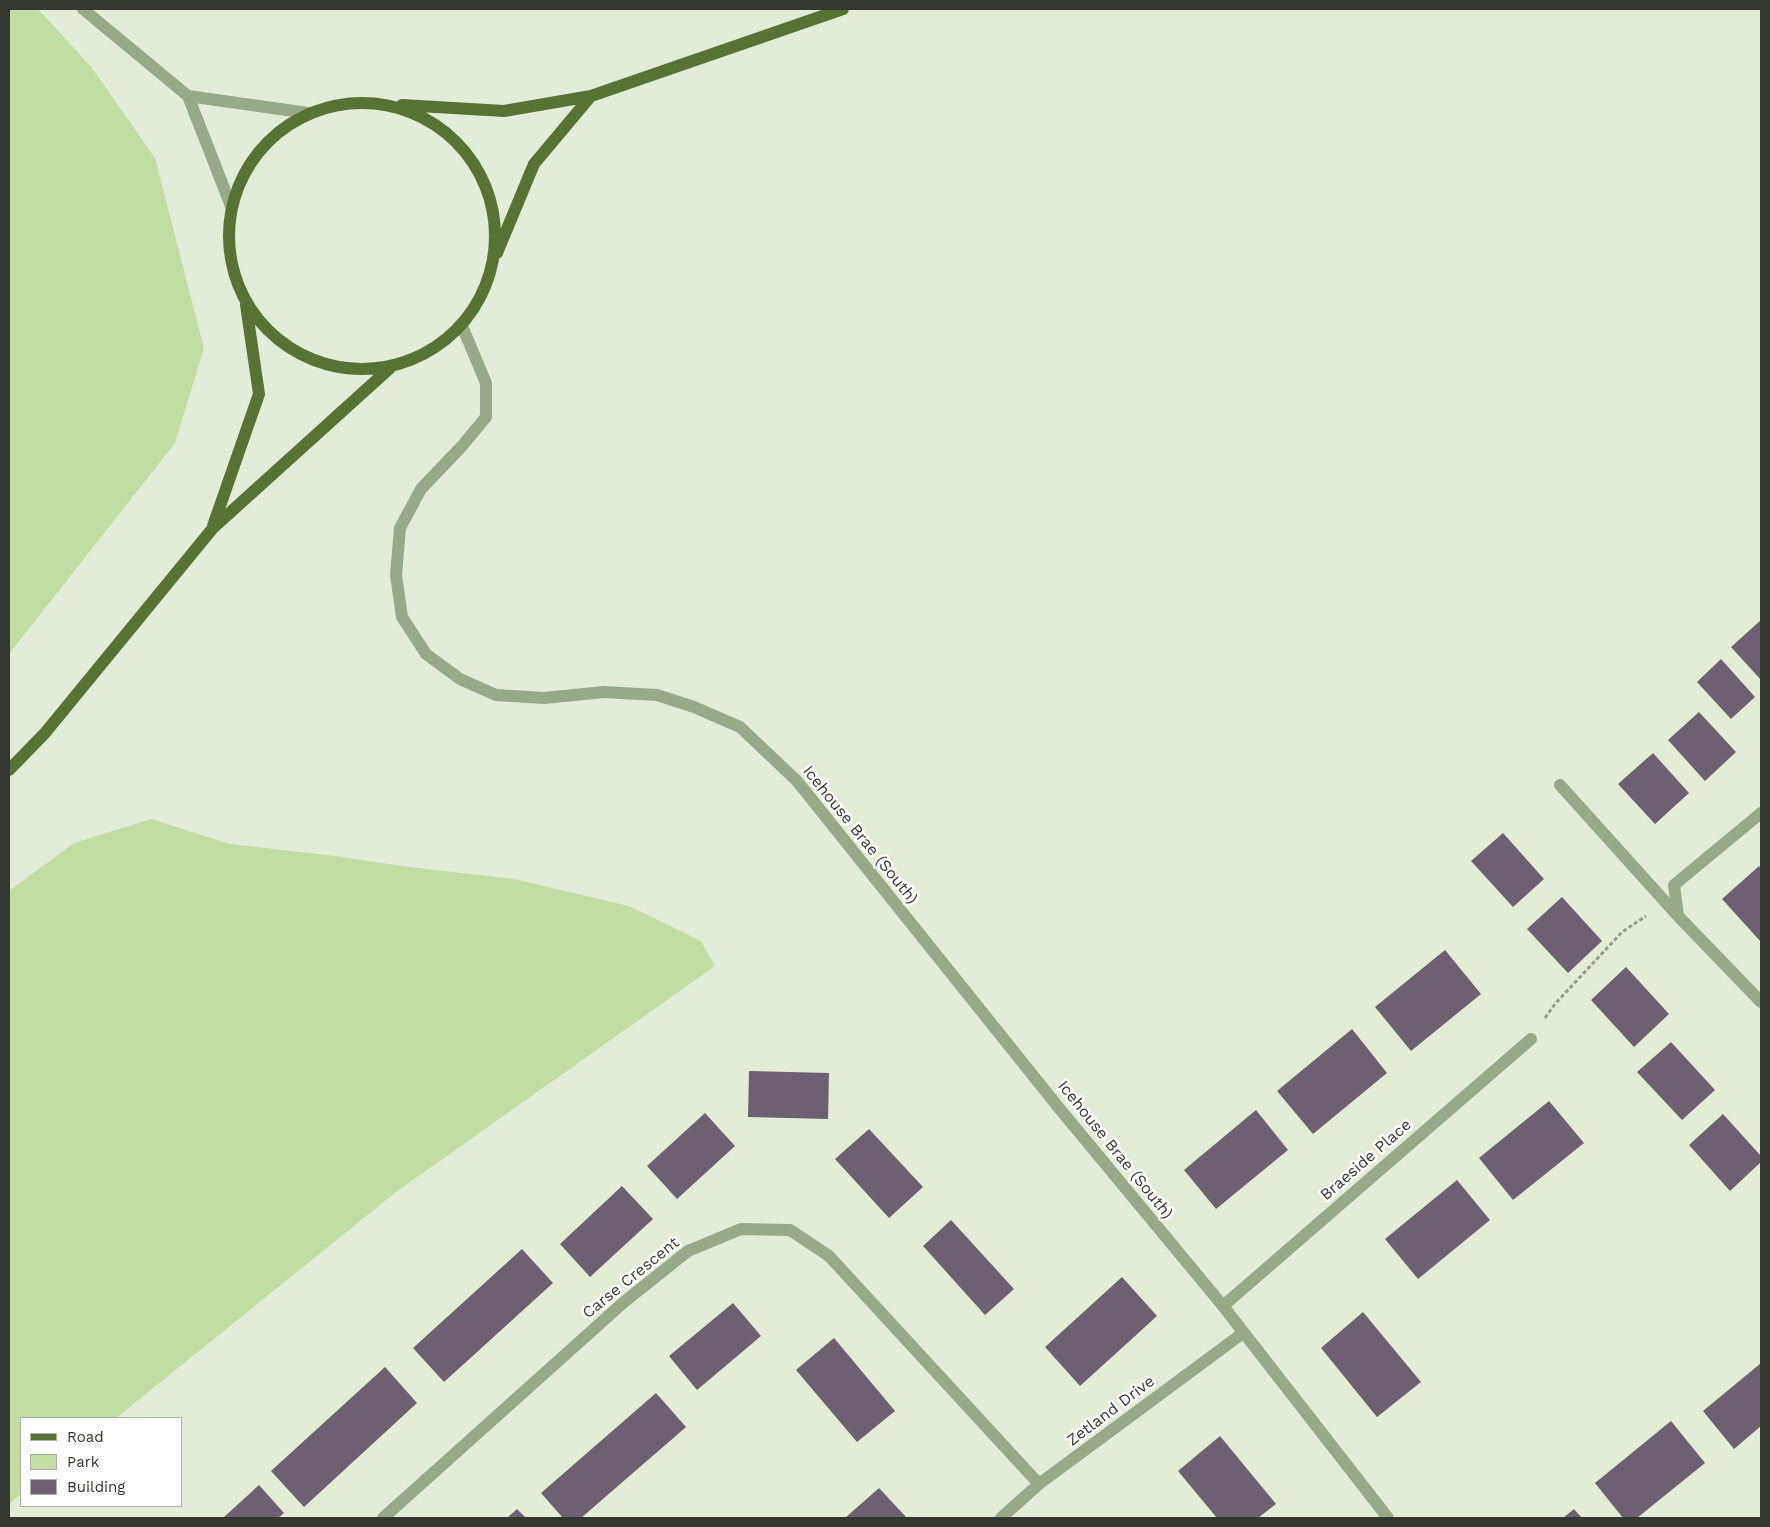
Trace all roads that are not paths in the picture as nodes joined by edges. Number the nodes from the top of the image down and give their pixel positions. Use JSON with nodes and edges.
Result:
{"nodes":[{"id":1,"x":83,"y":9,"type":"edge"},
{"id":2,"x":843,"y":9,"type":"edge"},
{"id":3,"x":188,"y":96,"type":"junction"},
{"id":4,"x":590,"y":96,"type":"junction"},
{"id":5,"x":383,"y":103,"type":"junction"},
{"id":6,"x":308,"y":113,"type":"junction"},
{"id":7,"x":231,"y":206,"type":"junction"},
{"id":8,"x":495,"y":259,"type":"junction"},
{"id":9,"x":246,"y":304,"type":"junction"},
{"id":10,"x":462,"y":326,"type":"junction"},
{"id":11,"x":390,"y":368,"type":"junction"},
{"id":12,"x":212,"y":528,"type":"junction"},
{"id":13,"x":9,"y":770,"type":"edge"},
{"id":14,"x":1560,"y":785,"type":"dead end"},
{"id":15,"x":1761,"y":813,"type":"edge"},
{"id":16,"x":1678,"y":916,"type":"junction"},
{"id":17,"x":1761,"y":1002,"type":"edge"},
{"id":18,"x":1531,"y":1039,"type":"road end"},
{"id":19,"x":1223,"y":1306,"type":"junction"},
{"id":20,"x":1243,"y":1333,"type":"junction"},
{"id":21,"x":1039,"y":1484,"type":"junction"},
{"id":22,"x":383,"y":1518,"type":"edge"},
{"id":23,"x":1001,"y":1518,"type":"edge"},
{"id":24,"x":1388,"y":1518,"type":"edge"}],
"edges":[{"from":1,"to":3,"type":"street"},
{"from":2,"to":4,"type":"main road"},
{"from":3,"to":6,"type":"street"},
{"from":3,"to":7,"type":"street"},
{"from":4,"to":5,"type":"main road"},
{"from":4,"to":8,"type":"main road"},
{"from":5,"to":6,"type":"main road"},
{"from":5,"to":8,"type":"main road"},
{"from":6,"to":7,"type":"main road"},
{"from":7,"to":9,"type":"main road"},
{"from":8,"to":10,"type":"main road"},
{"from":9,"to":11,"type":"main road"},
{"from":9,"to":12,"type":"main road"},
{"from":10,"to":11,"type":"main road"},
{"from":10,"to":19,"type":"street","name":"Icehouse Brae (South)"},
{"from":11,"to":12,"type":"main road"},
{"from":12,"to":13,"type":"main road"},
{"from":14,"to":16,"type":"street"},
{"from":15,"to":16,"type":"street"},
{"from":16,"to":17,"type":"street"},
{"from":18,"to":19,"type":"street","name":"Braeside Place"},
{"from":19,"to":20,"type":"street","name":"Icehouse Brae (South)"},
{"from":20,"to":21,"type":"street","name":"Zetland Drive"},
{"from":20,"to":24,"type":"street","name":"Icehouse Brae (South)"},
{"from":21,"to":22,"type":"street","name":"Carse Crescent"},
{"from":21,"to":23,"type":"street","name":"Zetland Drive"}]}
